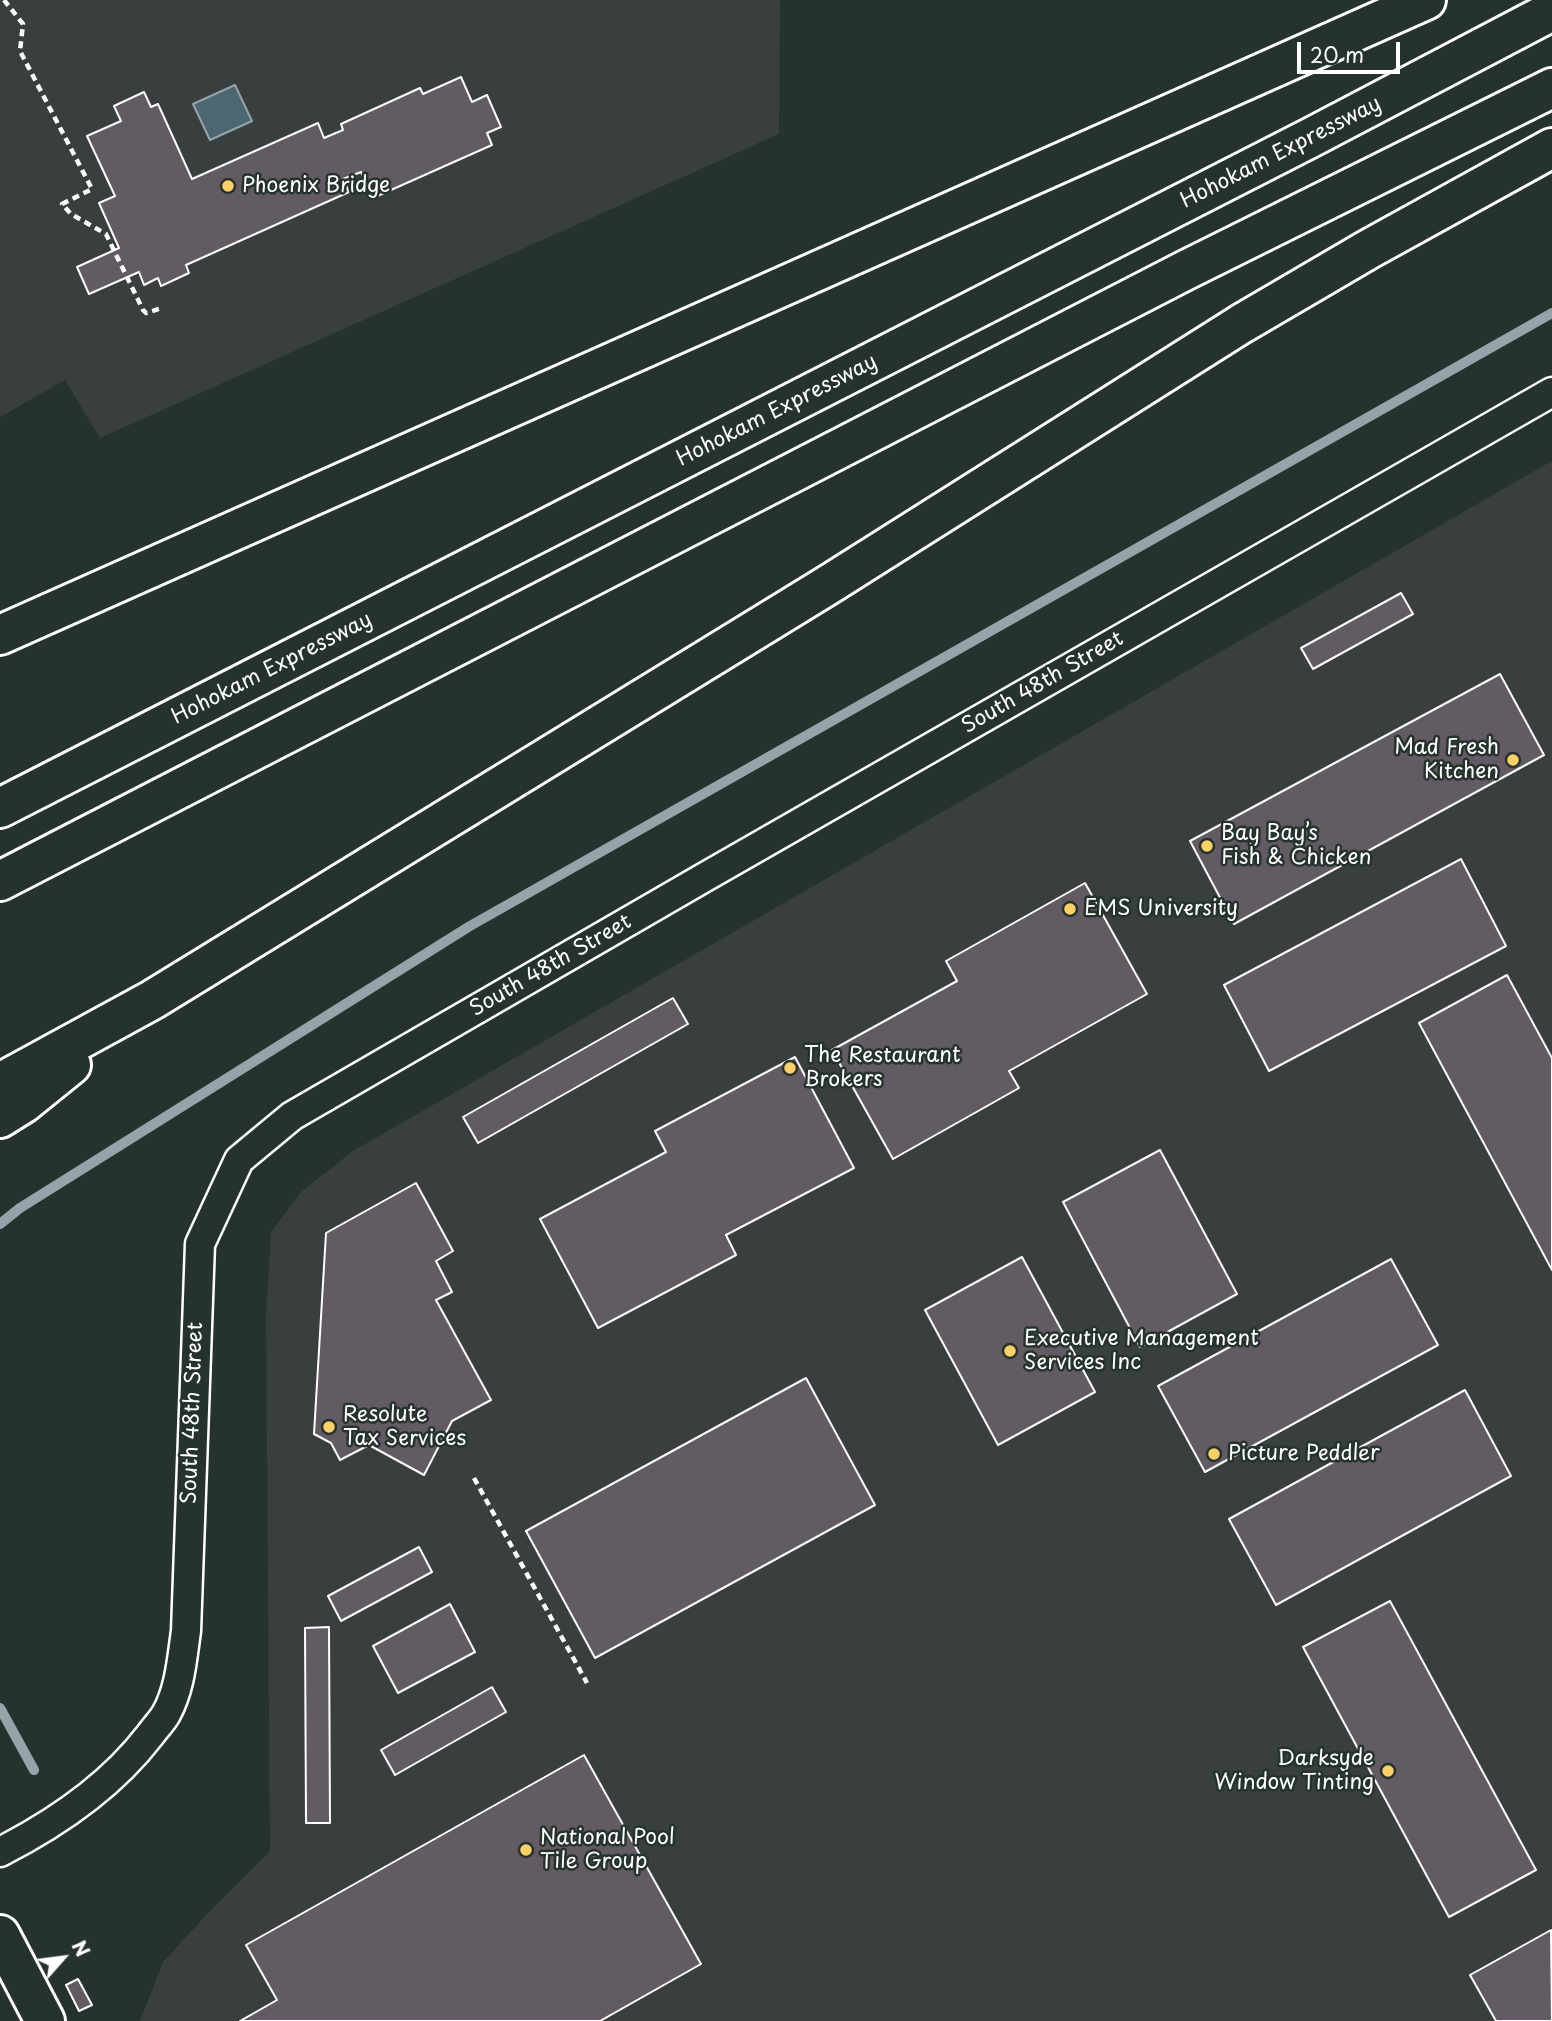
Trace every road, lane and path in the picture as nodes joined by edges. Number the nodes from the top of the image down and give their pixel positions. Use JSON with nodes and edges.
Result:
{"nodes":[{"id":1,"x":4,"y":0,"type":"edge"},
{"id":2,"x":1426,"y":0,"type":"edge"},
{"id":3,"x":1552,"y":11,"type":"edge"},
{"id":4,"x":1552,"y":88,"type":"edge"},
{"id":5,"x":1552,"y":148,"type":"edge"},
{"id":6,"x":162,"y":308,"type":"dead end"},
{"id":7,"x":1552,"y":392,"type":"edge"},
{"id":8,"x":0,"y":635,"type":"edge"},
{"id":9,"x":0,"y":808,"type":"edge"},
{"id":10,"x":0,"y":881,"type":"edge"},
{"id":11,"x":152,"y":1000,"type":"junction"},
{"id":12,"x":0,"y":1083,"type":"edge"},
{"id":13,"x":0,"y":1118,"type":"edge"},
{"id":14,"x":474,"y":1478,"type":"dead end"},
{"id":15,"x":587,"y":1683,"type":"dead end"},
{"id":16,"x":0,"y":1852,"type":"edge"},
{"id":17,"x":0,"y":1934,"type":"edge"},
{"id":18,"x":45,"y":2021,"type":"edge"}],
"edges":[{"from":1,"to":6,"type":"path"},
{"from":2,"to":8,"type":"main road"},
{"from":3,"to":9,"type":"main road","name":"Hohokam Expressway"},
{"from":4,"to":10,"type":"main road"},
{"from":5,"to":11,"type":"main road"},
{"from":7,"to":16,"type":"street","name":"South 48th Street"},
{"from":11,"to":12,"type":"main road"},
{"from":11,"to":13,"type":"main road"},
{"from":14,"to":15,"type":"path"},
{"from":17,"to":18,"type":"main road"}]}
